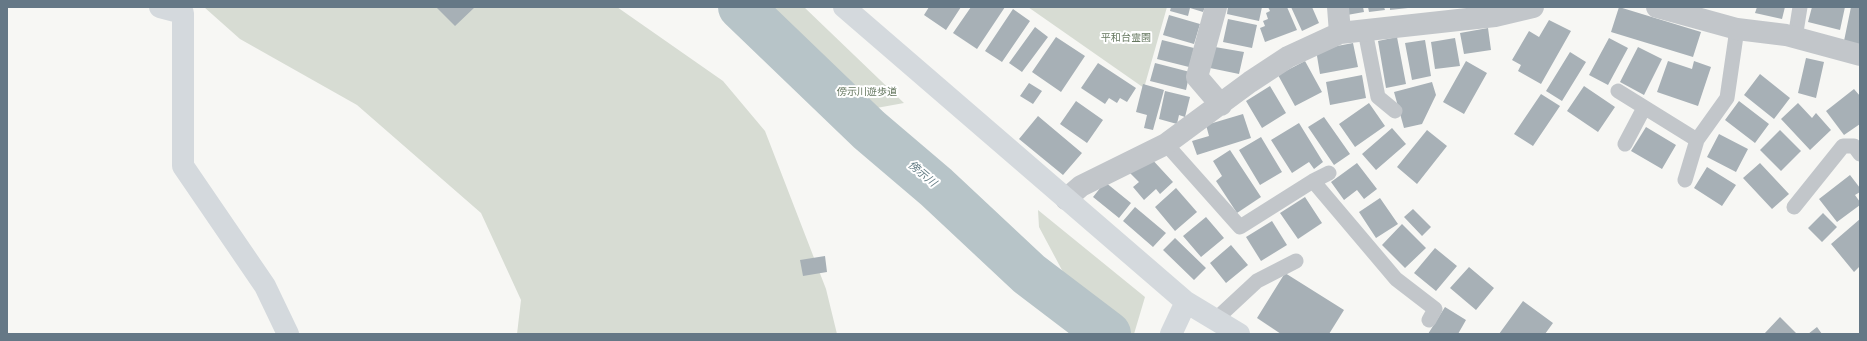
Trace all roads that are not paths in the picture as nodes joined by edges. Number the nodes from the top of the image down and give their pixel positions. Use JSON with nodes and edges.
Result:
{"nodes":[{"id":1,"x":160,"y":7,"type":"edge"},
{"id":2,"x":844,"y":7,"type":"edge"},
{"id":3,"x":1216,"y":7,"type":"edge"},
{"id":4,"x":1338,"y":7,"type":"edge"},
{"id":5,"x":1533,"y":7,"type":"edge"},
{"id":6,"x":1657,"y":7,"type":"edge"},
{"id":7,"x":1800,"y":7,"type":"edge"},
{"id":8,"x":185,"y":10,"type":"edge"},
{"id":9,"x":1495,"y":11,"type":"edge"},
{"id":10,"x":1737,"y":29,"type":"junction"},
{"id":11,"x":1365,"y":32,"type":"junction"},
{"id":12,"x":1340,"y":33,"type":"junction"},
{"id":13,"x":1795,"y":38,"type":"junction"},
{"id":14,"x":1860,"y":55,"type":"edge"},
{"id":15,"x":1618,"y":91,"type":"dead end"},
{"id":16,"x":1222,"y":105,"type":"junction"},
{"id":17,"x":1644,"y":108,"type":"junction"},
{"id":18,"x":1395,"y":111,"type":"dead end"},
{"id":19,"x":1697,"y":140,"type":"junction"},
{"id":20,"x":1166,"y":144,"type":"junction"},
{"id":21,"x":1625,"y":144,"type":"dead end"},
{"id":22,"x":1860,"y":154,"type":"edge"},
{"id":23,"x":1329,"y":173,"type":"dead end"},
{"id":24,"x":1685,"y":180,"type":"dead end"},
{"id":25,"x":1313,"y":181,"type":"junction"},
{"id":26,"x":1066,"y":198,"type":"junction"},
{"id":27,"x":1794,"y":208,"type":"dead end"},
{"id":28,"x":1296,"y":261,"type":"dead end"},
{"id":29,"x":1186,"y":302,"type":"junction"},
{"id":30,"x":1215,"y":320,"type":"junction"},
{"id":31,"x":1428,"y":320,"type":"dead end"},
{"id":32,"x":288,"y":334,"type":"edge"},
{"id":33,"x":1171,"y":334,"type":"edge"},
{"id":34,"x":1239,"y":334,"type":"edge"}],
"edges":[{"from":1,"to":8,"type":"street"},
{"from":2,"to":26,"type":"street"},
{"from":3,"to":16,"type":"street"},
{"from":4,"to":12,"type":"street"},
{"from":5,"to":9,"type":"street"},
{"from":6,"to":10,"type":"street"},
{"from":7,"to":13,"type":"lane"},
{"from":8,"to":32,"type":"street"},
{"from":9,"to":11,"type":"street"},
{"from":10,"to":13,"type":"street"},
{"from":10,"to":19,"type":"lane"},
{"from":11,"to":12,"type":"street"},
{"from":11,"to":18,"type":"lane"},
{"from":12,"to":16,"type":"street"},
{"from":13,"to":14,"type":"street"},
{"from":15,"to":17,"type":"lane"},
{"from":16,"to":20,"type":"street"},
{"from":17,"to":19,"type":"lane"},
{"from":17,"to":21,"type":"lane"},
{"from":19,"to":24,"type":"lane"},
{"from":20,"to":25,"type":"lane"},
{"from":20,"to":26,"type":"street"},
{"from":22,"to":27,"type":"lane"},
{"from":23,"to":25,"type":"lane"},
{"from":25,"to":31,"type":"lane"},
{"from":26,"to":29,"type":"street"},
{"from":28,"to":30,"type":"lane"},
{"from":29,"to":30,"type":"street"},
{"from":29,"to":33,"type":"street"},
{"from":30,"to":34,"type":"street"}]}
